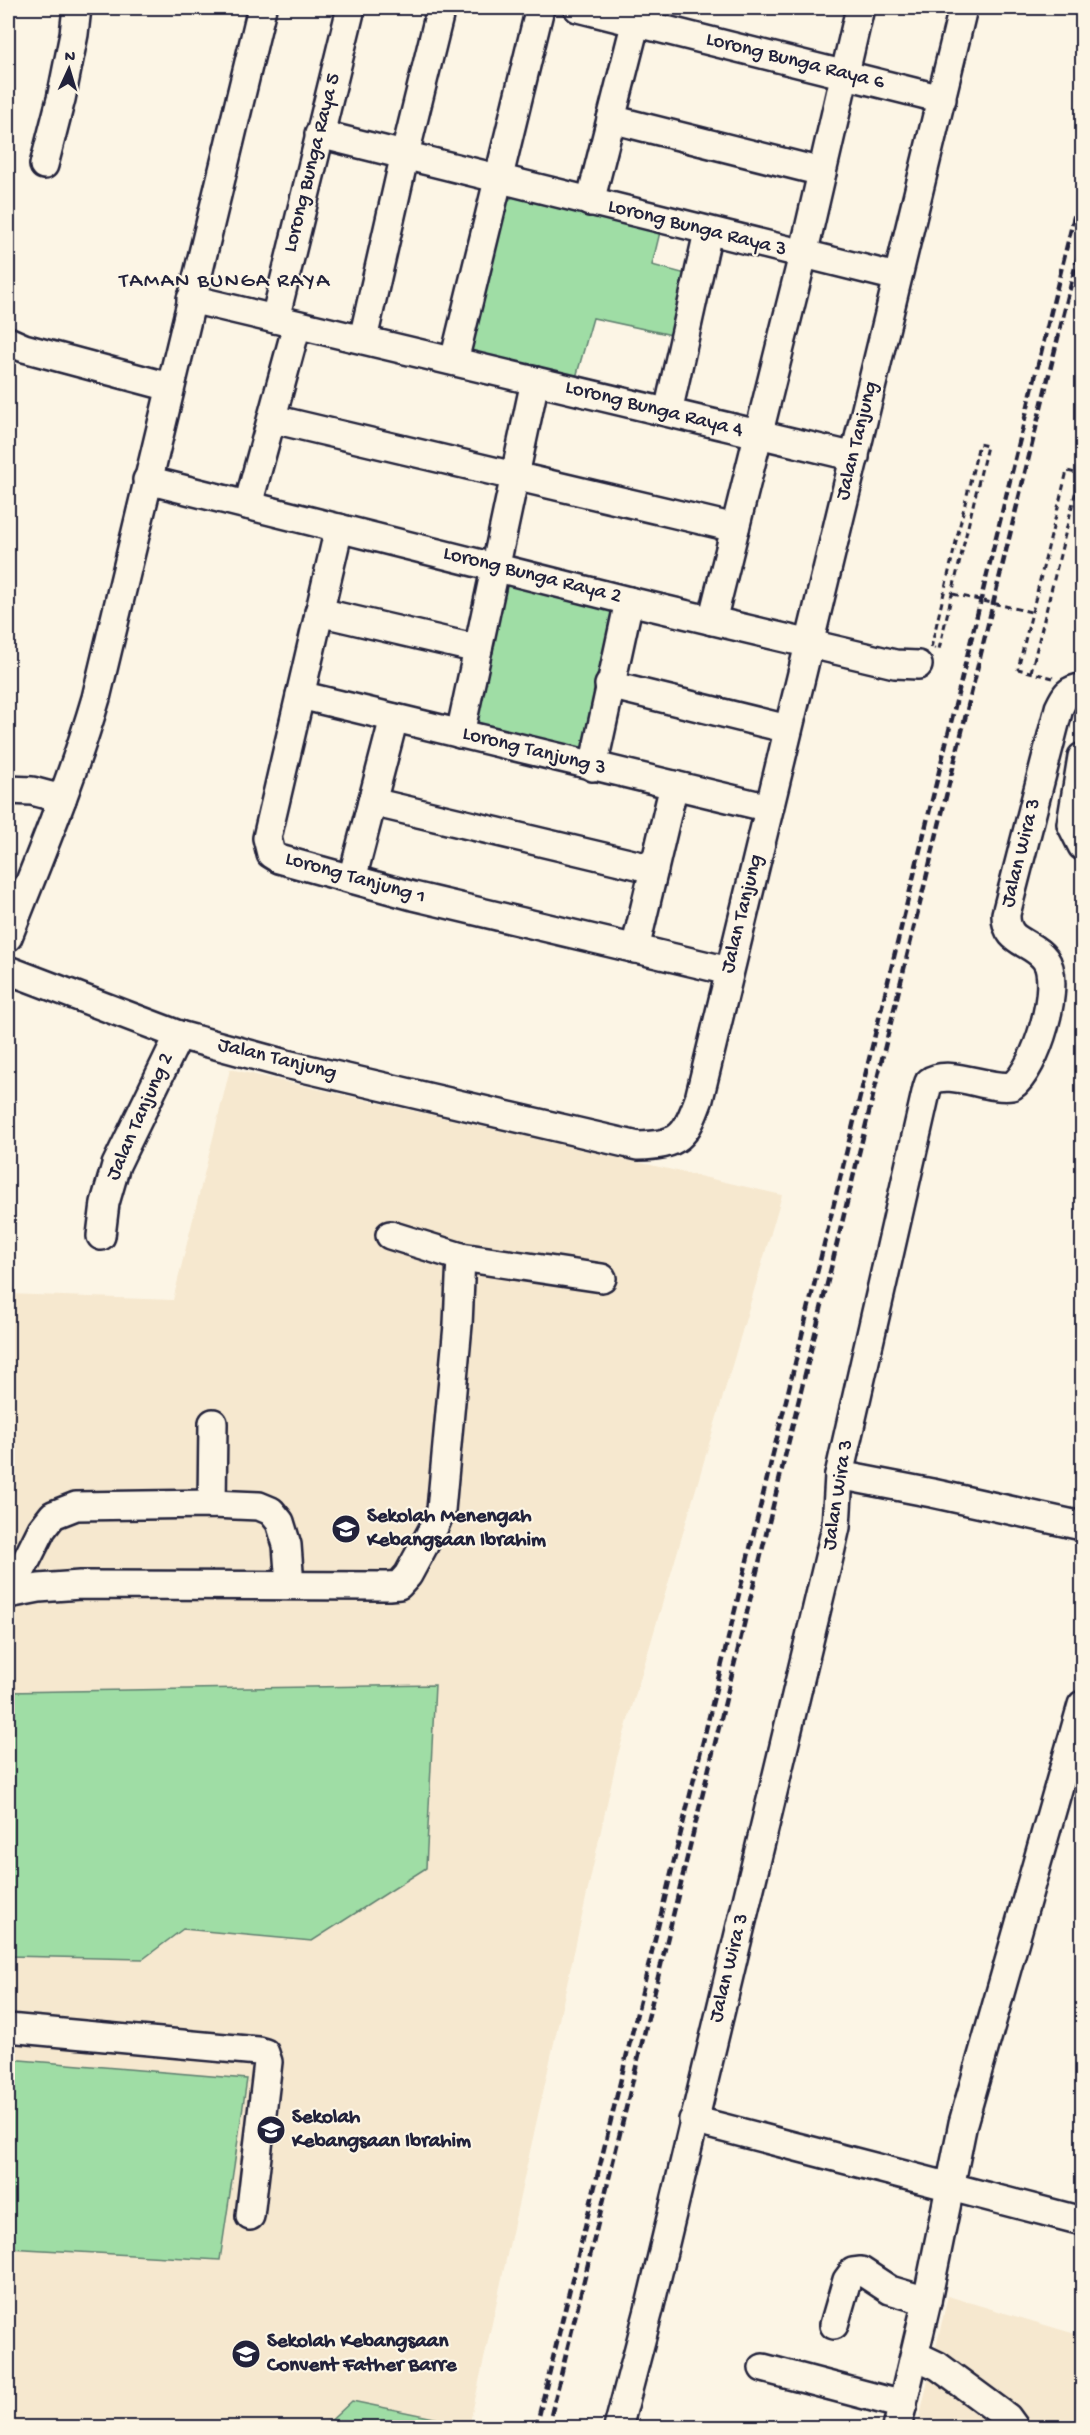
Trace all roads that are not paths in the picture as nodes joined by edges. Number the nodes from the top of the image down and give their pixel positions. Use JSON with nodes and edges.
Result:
{"nodes":[{"id":1,"x":77,"y":8,"type":"edge"},
{"id":2,"x":262,"y":8,"type":"edge"},
{"id":3,"x":351,"y":8,"type":"edge"},
{"id":4,"x":441,"y":8,"type":"edge"},
{"id":5,"x":540,"y":8,"type":"edge"},
{"id":6,"x":578,"y":8,"type":"edge"},
{"id":7,"x":860,"y":8,"type":"edge"},
{"id":8,"x":963,"y":8,"type":"edge"},
{"id":9,"x":631,"y":16,"type":"edge"},
{"id":10,"x":844,"y":74,"type":"junction"},
{"id":11,"x":942,"y":99,"type":"junction"},
{"id":12,"x":611,"y":119,"type":"junction"},
{"id":13,"x":319,"y":134,"type":"junction"},
{"id":14,"x":405,"y":154,"type":"junction"},
{"id":15,"x":44,"y":165,"type":"dead end"},
{"id":16,"x":822,"y":172,"type":"junction"},
{"id":17,"x":498,"y":178,"type":"junction"},
{"id":18,"x":590,"y":202,"type":"junction"},
{"id":19,"x":708,"y":232,"type":"junction"},
{"id":20,"x":803,"y":255,"type":"junction"},
{"id":21,"x":897,"y":277,"type":"junction"},
{"id":22,"x":191,"y":299,"type":"junction"},
{"id":23,"x":286,"y":322,"type":"junction"},
{"id":24,"x":363,"y":339,"type":"junction"},
{"id":25,"x":8,"y":341,"type":"edge"},
{"id":26,"x":454,"y":361,"type":"junction"},
{"id":27,"x":535,"y":381,"type":"junction"},
{"id":28,"x":170,"y":387,"type":"junction"},
{"id":29,"x":668,"y":412,"type":"junction"},
{"id":30,"x":273,"y":418,"type":"junction"},
{"id":31,"x":758,"y":435,"type":"junction"},
{"id":32,"x":855,"y":457,"type":"junction"},
{"id":33,"x":515,"y":475,"type":"junction"},
{"id":34,"x":147,"y":480,"type":"junction"},
{"id":35,"x":248,"y":505,"type":"junction"},
{"id":36,"x":339,"y":528,"type":"junction"},
{"id":37,"x":735,"y":528,"type":"junction"},
{"id":38,"x":495,"y":566,"type":"junction"},
{"id":39,"x":629,"y":601,"type":"junction"},
{"id":40,"x":319,"y":612,"type":"junction"},
{"id":41,"x":712,"y":621,"type":"junction"},
{"id":42,"x":809,"y":644,"type":"junction"},
{"id":43,"x":478,"y":649,"type":"junction"},
{"id":44,"x":918,"y":665,"type":"dead end"},
{"id":45,"x":609,"y":685,"type":"junction"},
{"id":46,"x":1083,"y":688,"type":"edge"},
{"id":47,"x":300,"y":695,"type":"junction"},
{"id":48,"x":394,"y":718,"type":"junction"},
{"id":49,"x":788,"y":729,"type":"junction"},
{"id":50,"x":460,"y":734,"type":"junction"},
{"id":51,"x":1083,"y":757,"type":"edge"},
{"id":52,"x":593,"y":766,"type":"junction"},
{"id":53,"x":674,"y":785,"type":"junction"},
{"id":54,"x":8,"y":790,"type":"edge"},
{"id":55,"x":62,"y":799,"type":"junction"},
{"id":56,"x":372,"y":802,"type":"junction"},
{"id":57,"x":769,"y":808,"type":"junction"},
{"id":58,"x":1083,"y":846,"type":"edge"},
{"id":59,"x":654,"y":869,"type":"junction"},
{"id":60,"x":352,"y":879,"type":"junction"},
{"id":61,"x":8,"y":937,"type":"edge"},
{"id":62,"x":635,"y":949,"type":"junction"},
{"id":63,"x":8,"y":970,"type":"edge"},
{"id":64,"x":729,"y":971,"type":"junction"},
{"id":65,"x":179,"y":1035,"type":"junction"},
{"id":66,"x":390,"y":1235,"type":"dead end"},
{"id":67,"x":101,"y":1236,"type":"dead end"},
{"id":68,"x":461,"y":1257,"type":"junction"},
{"id":69,"x":602,"y":1278,"type":"dead end"},
{"id":70,"x":213,"y":1423,"type":"dead end"},
{"id":71,"x":839,"y":1475,"type":"junction"},
{"id":72,"x":212,"y":1503,"type":"junction"},
{"id":73,"x":1083,"y":1526,"type":"edge"},
{"id":74,"x":290,"y":1585,"type":"junction"},
{"id":75,"x":9,"y":1593,"type":"edge"},
{"id":76,"x":1083,"y":1705,"type":"edge"},
{"id":77,"x":8,"y":2028,"type":"edge"},
{"id":78,"x":693,"y":2120,"type":"junction"},
{"id":79,"x":949,"y":2188,"type":"junction"},
{"id":80,"x":250,"y":2216,"type":"dead end"},
{"id":81,"x":1083,"y":2220,"type":"edge"},
{"id":82,"x":927,"y":2301,"type":"junction"},
{"id":83,"x":834,"y":2325,"type":"dead end"},
{"id":84,"x":915,"y":2355,"type":"junction"},
{"id":85,"x":763,"y":2368,"type":"dead end"},
{"id":86,"x":900,"y":2416,"type":"edge"},
{"id":87,"x":618,"y":2427,"type":"edge"},
{"id":88,"x":1014,"y":2427,"type":"edge"}],
"edges":[{"from":1,"to":15,"type":"street"},
{"from":2,"to":22,"type":"street"},
{"from":3,"to":13,"type":"street","name":"Lorong Bunga Raya 5"},
{"from":4,"to":14,"type":"street"},
{"from":5,"to":17,"type":"street"},
{"from":6,"to":9,"type":"street","name":"Lorong Bunga Raya 6"},
{"from":7,"to":10,"type":"street"},
{"from":8,"to":11,"type":"street","name":"Jalan Tanjung"},
{"from":9,"to":10,"type":"street","name":"Lorong Bunga Raya 6"},
{"from":9,"to":12,"type":"street"},
{"from":10,"to":11,"type":"street","name":"Lorong Bunga Raya 6"},
{"from":10,"to":16,"type":"street"},
{"from":11,"to":21,"type":"street","name":"Jalan Tanjung"},
{"from":12,"to":16,"type":"street"},
{"from":12,"to":18,"type":"street"},
{"from":13,"to":14,"type":"street","name":"Lorong Bunga Raya 3"},
{"from":13,"to":23,"type":"street","name":"Lorong Bunga Raya 5"},
{"from":14,"to":17,"type":"street","name":"Lorong Bunga Raya 3"},
{"from":14,"to":24,"type":"street"},
{"from":16,"to":20,"type":"street"},
{"from":17,"to":18,"type":"street","name":"Lorong Bunga Raya 3"},
{"from":17,"to":26,"type":"street"},
{"from":18,"to":19,"type":"street","name":"Lorong Bunga Raya 3"},
{"from":19,"to":20,"type":"street","name":"Lorong Bunga Raya 3"},
{"from":19,"to":29,"type":"street"},
{"from":20,"to":21,"type":"street","name":"Lorong Bunga Raya 3"},
{"from":20,"to":31,"type":"street"},
{"from":21,"to":32,"type":"street","name":"Jalan Tanjung"},
{"from":22,"to":23,"type":"street","name":"Lorong Bunga Raya 4"},
{"from":22,"to":28,"type":"street"},
{"from":23,"to":24,"type":"street","name":"Lorong Bunga Raya 4"},
{"from":23,"to":30,"type":"street","name":"Lorong Bunga Raya 5"},
{"from":24,"to":26,"type":"street","name":"Lorong Bunga Raya 4"},
{"from":25,"to":28,"type":"street"},
{"from":26,"to":27,"type":"street","name":"Lorong Bunga Raya 4"},
{"from":27,"to":29,"type":"street","name":"Lorong Bunga Raya 4"},
{"from":27,"to":33,"type":"street"},
{"from":28,"to":34,"type":"street"},
{"from":29,"to":31,"type":"street","name":"Lorong Bunga Raya 4"},
{"from":30,"to":33,"type":"street"},
{"from":30,"to":35,"type":"street","name":"Lorong Bunga Raya 5"},
{"from":31,"to":32,"type":"street","name":"Lorong Bunga Raya 4"},
{"from":31,"to":37,"type":"street"},
{"from":32,"to":42,"type":"street","name":"Jalan Tanjung"},
{"from":33,"to":37,"type":"street"},
{"from":33,"to":38,"type":"street"},
{"from":34,"to":35,"type":"street","name":"Lorong Bunga Raya 2"},
{"from":34,"to":55,"type":"street"},
{"from":35,"to":36,"type":"street","name":"Lorong Bunga Raya 2"},
{"from":36,"to":38,"type":"street","name":"Lorong Bunga Raya 2"},
{"from":36,"to":40,"type":"street","name":"Lorong Tanjung 1"},
{"from":37,"to":41,"type":"street"},
{"from":38,"to":39,"type":"street","name":"Lorong Bunga Raya 2"},
{"from":38,"to":43,"type":"street"},
{"from":39,"to":41,"type":"street","name":"Lorong Bunga Raya 2"},
{"from":39,"to":45,"type":"street"},
{"from":40,"to":43,"type":"street"},
{"from":40,"to":47,"type":"street","name":"Lorong Tanjung 1"},
{"from":41,"to":42,"type":"street","name":"Lorong Bunga Raya 2"},
{"from":42,"to":44,"type":"street","name":"Lorong Bunga Raya 2"},
{"from":42,"to":49,"type":"street","name":"Jalan Tanjung"},
{"from":43,"to":50,"type":"street"},
{"from":45,"to":49,"type":"street"},
{"from":45,"to":52,"type":"street"},
{"from":46,"to":71,"type":"street","name":"Jalan Wira 3"},
{"from":47,"to":48,"type":"street","name":"Lorong Tanjung 3"},
{"from":47,"to":60,"type":"street","name":"Lorong Tanjung 1"},
{"from":48,"to":50,"type":"street","name":"Lorong Tanjung 3"},
{"from":48,"to":56,"type":"street"},
{"from":49,"to":57,"type":"street","name":"Jalan Tanjung"},
{"from":50,"to":52,"type":"street","name":"Lorong Tanjung 3"},
{"from":51,"to":58,"type":"street"},
{"from":52,"to":53,"type":"street","name":"Lorong Tanjung 3"},
{"from":53,"to":57,"type":"street","name":"Lorong Tanjung 3"},
{"from":53,"to":59,"type":"street"},
{"from":54,"to":55,"type":"street"},
{"from":55,"to":61,"type":"street"},
{"from":56,"to":59,"type":"street"},
{"from":56,"to":60,"type":"street"},
{"from":57,"to":64,"type":"street","name":"Jalan Tanjung"},
{"from":59,"to":62,"type":"street"},
{"from":60,"to":62,"type":"street","name":"Lorong Tanjung 1"},
{"from":62,"to":64,"type":"street","name":"Lorong Tanjung 1"},
{"from":63,"to":65,"type":"street","name":"Jalan Tanjung"},
{"from":64,"to":65,"type":"street","name":"Jalan Tanjung"},
{"from":65,"to":67,"type":"street","name":"Jalan Tanjung 2"},
{"from":66,"to":68,"type":"street"},
{"from":68,"to":69,"type":"street"},
{"from":68,"to":74,"type":"street"},
{"from":70,"to":72,"type":"street"},
{"from":71,"to":73,"type":"street"},
{"from":71,"to":78,"type":"street","name":"Jalan Wira 3"},
{"from":72,"to":74,"type":"street"},
{"from":72,"to":75,"type":"street"},
{"from":74,"to":75,"type":"street"},
{"from":76,"to":79,"type":"street"},
{"from":77,"to":80,"type":"street"},
{"from":78,"to":79,"type":"street"},
{"from":78,"to":87,"type":"street","name":"Jalan Wira 3"},
{"from":79,"to":81,"type":"street"},
{"from":79,"to":82,"type":"street"},
{"from":82,"to":83,"type":"street"},
{"from":82,"to":84,"type":"street"},
{"from":84,"to":86,"type":"street"},
{"from":84,"to":88,"type":"street"},
{"from":85,"to":86,"type":"street"}]}
